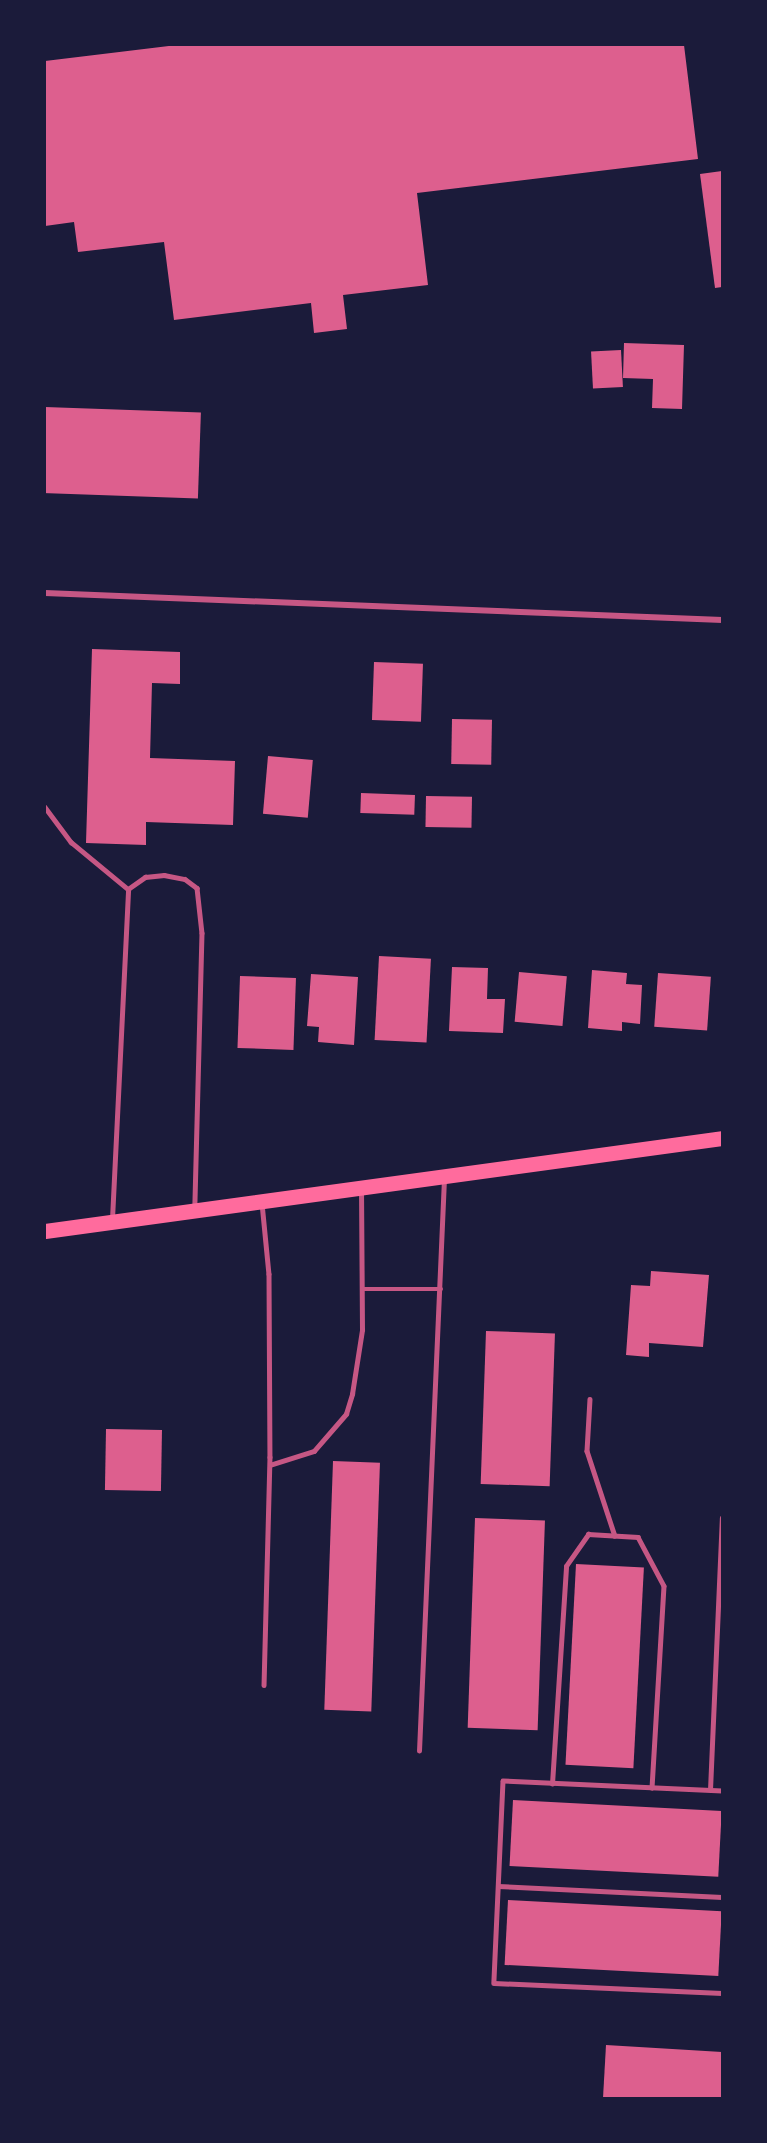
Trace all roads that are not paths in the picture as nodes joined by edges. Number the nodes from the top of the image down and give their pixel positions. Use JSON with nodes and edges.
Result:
{"nodes":[{"id":1,"x":45,"y":594,"type":"edge"},
{"id":2,"x":722,"y":620,"type":"edge"},
{"id":3,"x":45,"y":807,"type":"edge"},
{"id":4,"x":128,"y":889,"type":"junction"},
{"id":5,"x":722,"y":1138,"type":"edge"},
{"id":6,"x":444,"y":1176,"type":"junction"},
{"id":7,"x":361,"y":1187,"type":"junction"},
{"id":8,"x":262,"y":1201,"type":"junction"},
{"id":9,"x":195,"y":1209,"type":"junction"},
{"id":10,"x":112,"y":1222,"type":"junction"},
{"id":11,"x":45,"y":1231,"type":"edge"},
{"id":12,"x":362,"y":1288,"type":"junction"},
{"id":13,"x":441,"y":1289,"type":"junction"},
{"id":14,"x":590,"y":1399,"type":"dead end"},
{"id":15,"x":270,"y":1465,"type":"junction"},
{"id":16,"x":722,"y":1518,"type":"edge"},
{"id":17,"x":615,"y":1536,"type":"junction"},
{"id":18,"x":264,"y":1684,"type":"dead end"},
{"id":19,"x":419,"y":1751,"type":"dead end"},
{"id":20,"x":552,"y":1784,"type":"junction"},
{"id":21,"x":652,"y":1788,"type":"junction"},
{"id":22,"x":710,"y":1790,"type":"junction"},
{"id":23,"x":722,"y":1791,"type":"edge"},
{"id":24,"x":498,"y":1886,"type":"junction"},
{"id":25,"x":722,"y":1896,"type":"edge"},
{"id":26,"x":722,"y":1993,"type":"edge"}],
"edges":[{"from":1,"to":2,"type":"street"},
{"from":3,"to":4,"type":"lane"},
{"from":4,"to":9,"type":"lane"},
{"from":4,"to":10,"type":"lane"},
{"from":5,"to":6,"type":"main road"},
{"from":6,"to":7,"type":"main road"},
{"from":6,"to":13,"type":"lane"},
{"from":7,"to":8,"type":"main road"},
{"from":7,"to":12,"type":"lane"},
{"from":8,"to":9,"type":"main road"},
{"from":8,"to":15,"type":"lane"},
{"from":9,"to":10,"type":"main road"},
{"from":10,"to":11,"type":"main road"},
{"from":12,"to":13,"type":"lane"},
{"from":12,"to":15,"type":"lane"},
{"from":13,"to":19,"type":"lane"},
{"from":14,"to":17,"type":"lane"},
{"from":15,"to":18,"type":"lane"},
{"from":16,"to":22,"type":"lane"},
{"from":17,"to":20,"type":"lane"},
{"from":17,"to":21,"type":"lane"},
{"from":20,"to":21,"type":"lane"},
{"from":20,"to":24,"type":"lane"},
{"from":21,"to":22,"type":"lane"},
{"from":22,"to":23,"type":"lane"},
{"from":24,"to":25,"type":"lane"},
{"from":24,"to":26,"type":"lane"}]}
